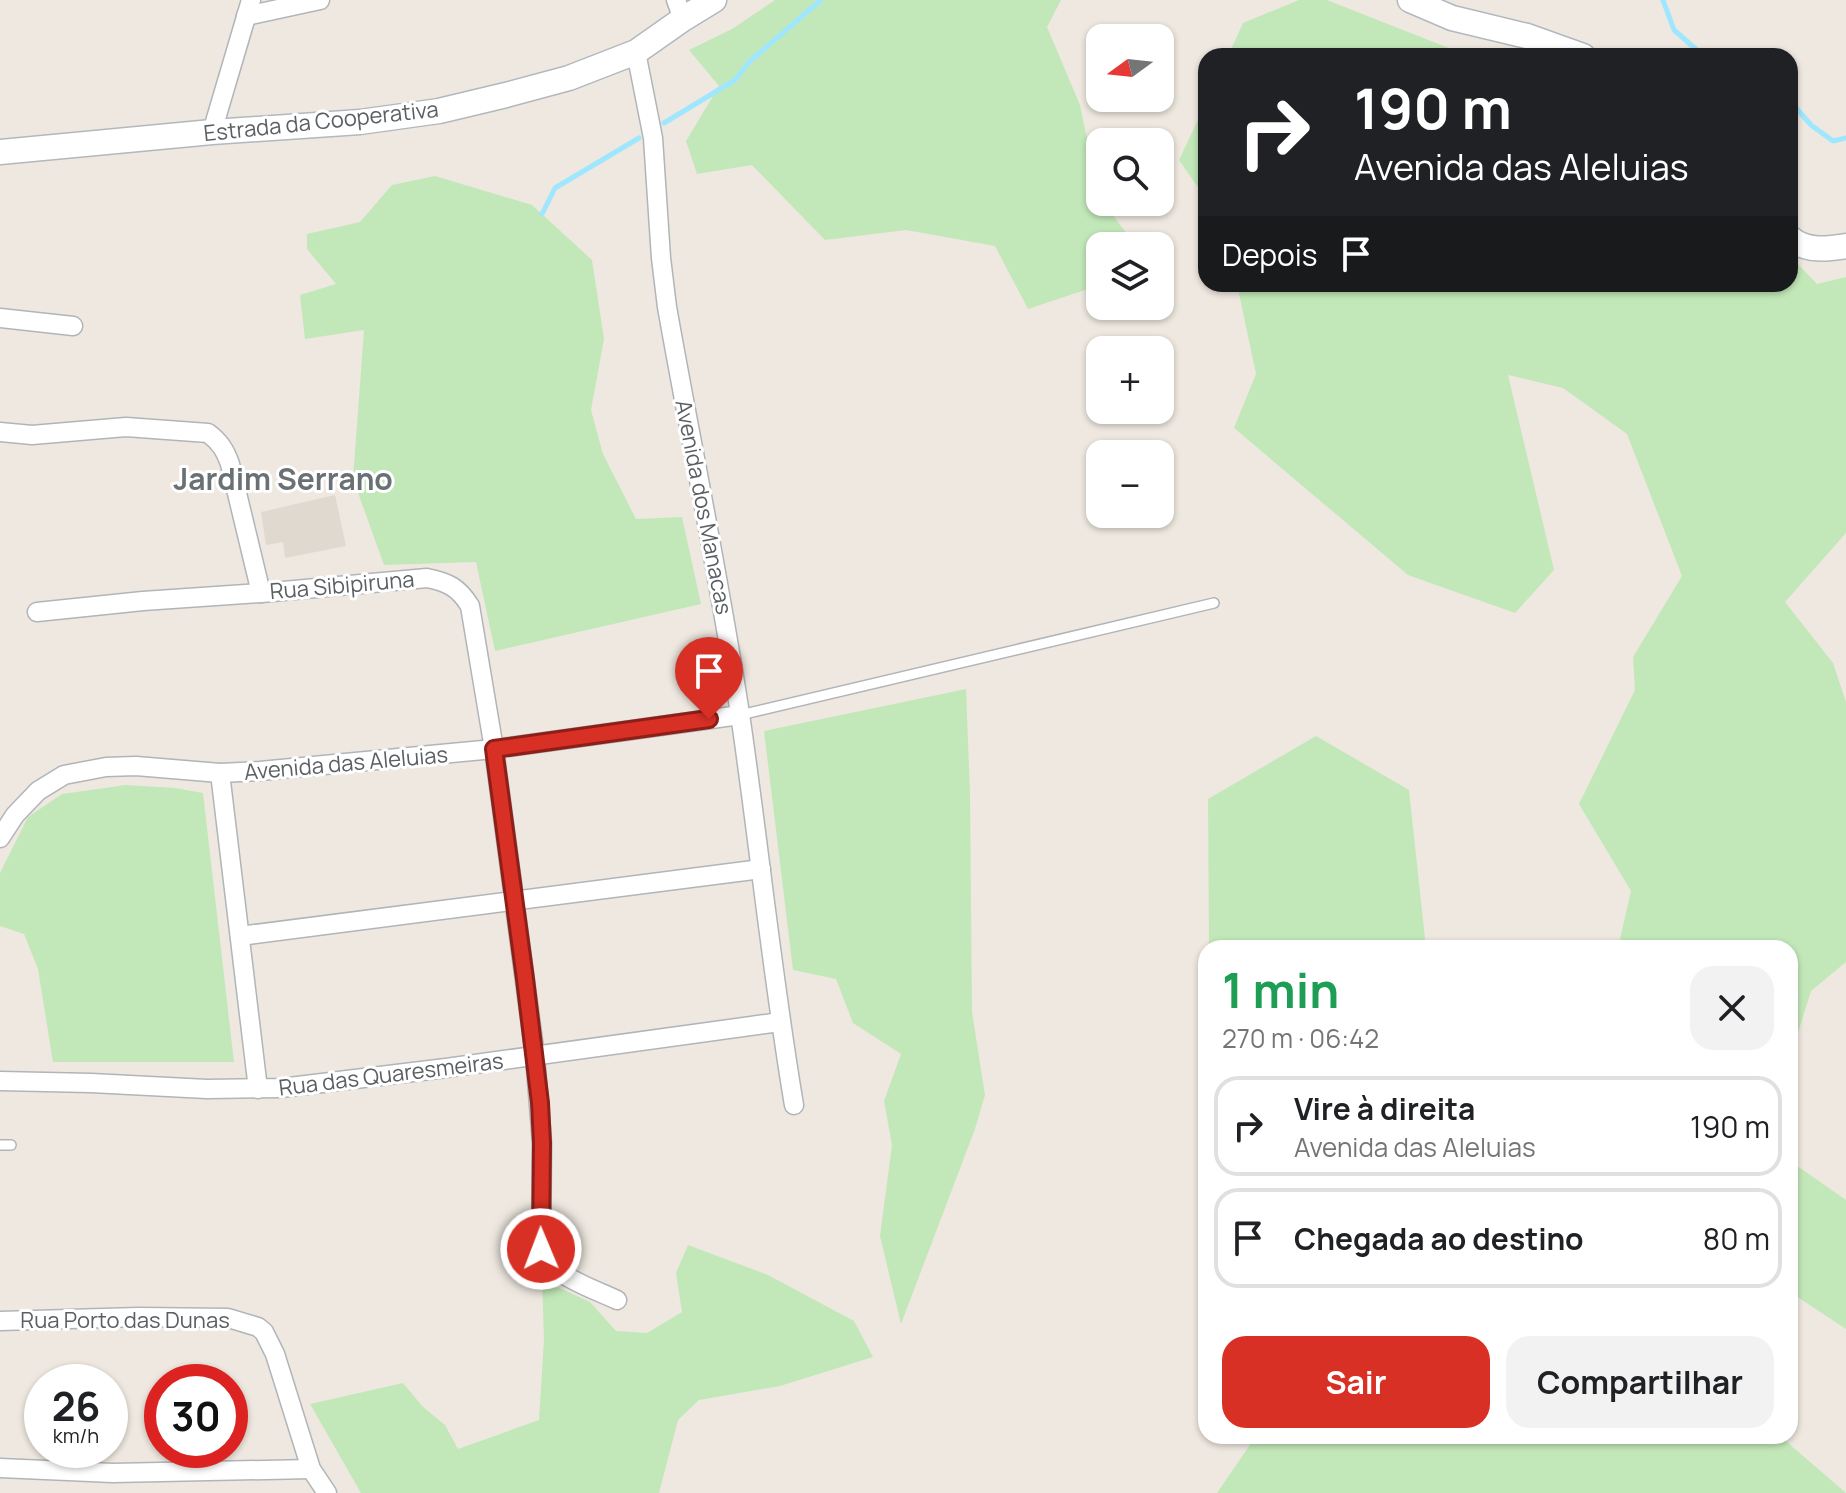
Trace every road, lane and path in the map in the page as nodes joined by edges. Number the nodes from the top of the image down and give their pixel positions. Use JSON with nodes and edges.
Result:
{"nodes":[{"id":1,"x":320,"y":0,"type":"edge"},
{"id":2,"x":714,"y":0,"type":"edge"},
{"id":3,"x":1410,"y":0,"type":"edge"},
{"id":4,"x":248,"y":8,"type":"edge"},
{"id":5,"x":679,"y":9,"type":"edge"},
{"id":6,"x":1561,"y":48,"type":"edge"},
{"id":7,"x":636,"y":52,"type":"junction"},
{"id":8,"x":212,"y":132,"type":"junction"},
{"id":9,"x":0,"y":152,"type":"edge"},
{"id":10,"x":1798,"y":245,"type":"edge"},
{"id":11,"x":1846,"y":246,"type":"edge"},
{"id":12,"x":0,"y":318,"type":"edge"},
{"id":13,"x":73,"y":326,"type":"dead end"},
{"id":14,"x":0,"y":432,"type":"edge"},
{"id":15,"x":261,"y":593,"type":"junction"},
{"id":16,"x":1214,"y":603,"type":"dead end"},
{"id":17,"x":37,"y":612,"type":"dead end"},
{"id":18,"x":740,"y":715,"type":"junction"},
{"id":19,"x":494,"y":749,"type":"junction"},
{"id":20,"x":220,"y":773,"type":"junction"},
{"id":21,"x":0,"y":838,"type":"edge"},
{"id":22,"x":761,"y":869,"type":"junction"},
{"id":23,"x":514,"y":900,"type":"junction"},
{"id":24,"x":240,"y":936,"type":"junction"},
{"id":25,"x":780,"y":1022,"type":"junction"},
{"id":26,"x":535,"y":1056,"type":"junction"},
{"id":27,"x":0,"y":1081,"type":"edge"},
{"id":28,"x":258,"y":1089,"type":"junction"},
{"id":29,"x":794,"y":1105,"type":"dead end"},
{"id":30,"x":617,"y":1300,"type":"dead end"},
{"id":31,"x":0,"y":1321,"type":"edge"},
{"id":32,"x":0,"y":1468,"type":"edge"},
{"id":33,"x":311,"y":1469,"type":"junction"},
{"id":34,"x":327,"y":1493,"type":"edge"}],
"edges":[{"from":1,"to":4,"type":"street"},
{"from":2,"to":5,"type":"main road","name":"Estrada da Cooperativa"},
{"from":3,"to":6,"type":"main road"},
{"from":4,"to":8,"type":"street"},
{"from":5,"to":7,"type":"main road","name":"Estrada da Cooperativa"},
{"from":7,"to":8,"type":"main road","name":"Estrada da Cooperativa"},
{"from":7,"to":18,"type":"street","name":"Avenida dos Manacas"},
{"from":8,"to":9,"type":"main road","name":"Estrada da Cooperativa"},
{"from":10,"to":11,"type":"main road"},
{"from":12,"to":13,"type":"street"},
{"from":14,"to":15,"type":"street"},
{"from":15,"to":17,"type":"street","name":"Rua Sibipiruna"},
{"from":15,"to":19,"type":"street","name":"Rua Sibipiruna"},
{"from":16,"to":18,"type":"lane"},
{"from":18,"to":19,"type":"street","name":"Avenida das Aleluias"},
{"from":18,"to":22,"type":"street","name":"Avenida dos Manacas"},
{"from":19,"to":20,"type":"street","name":"Avenida das Aleluias"},
{"from":19,"to":23,"type":"street","name":"Rua Sibipiruna"},
{"from":20,"to":21,"type":"street"},
{"from":20,"to":24,"type":"street","name":"Avenida das Aleluias"},
{"from":22,"to":23,"type":"street"},
{"from":22,"to":25,"type":"street","name":"Avenida dos Manacas"},
{"from":23,"to":24,"type":"street"},
{"from":23,"to":26,"type":"street","name":"Rua Sibipiruna"},
{"from":24,"to":28,"type":"street","name":"Avenida das Aleluias"},
{"from":25,"to":26,"type":"street","name":"Rua das Quaresmeiras"},
{"from":25,"to":29,"type":"street","name":"Avenida dos Manacas"},
{"from":26,"to":28,"type":"street","name":"Rua das Quaresmeiras"},
{"from":26,"to":30,"type":"street","name":"Rua Sibipiruna"},
{"from":27,"to":28,"type":"street","name":"Rua das Quaresmeiras"},
{"from":31,"to":33,"type":"street","name":"Rua Porto das Dunas"},
{"from":32,"to":33,"type":"street"},
{"from":33,"to":34,"type":"street","name":"Rua Porto das Dunas"}]}
